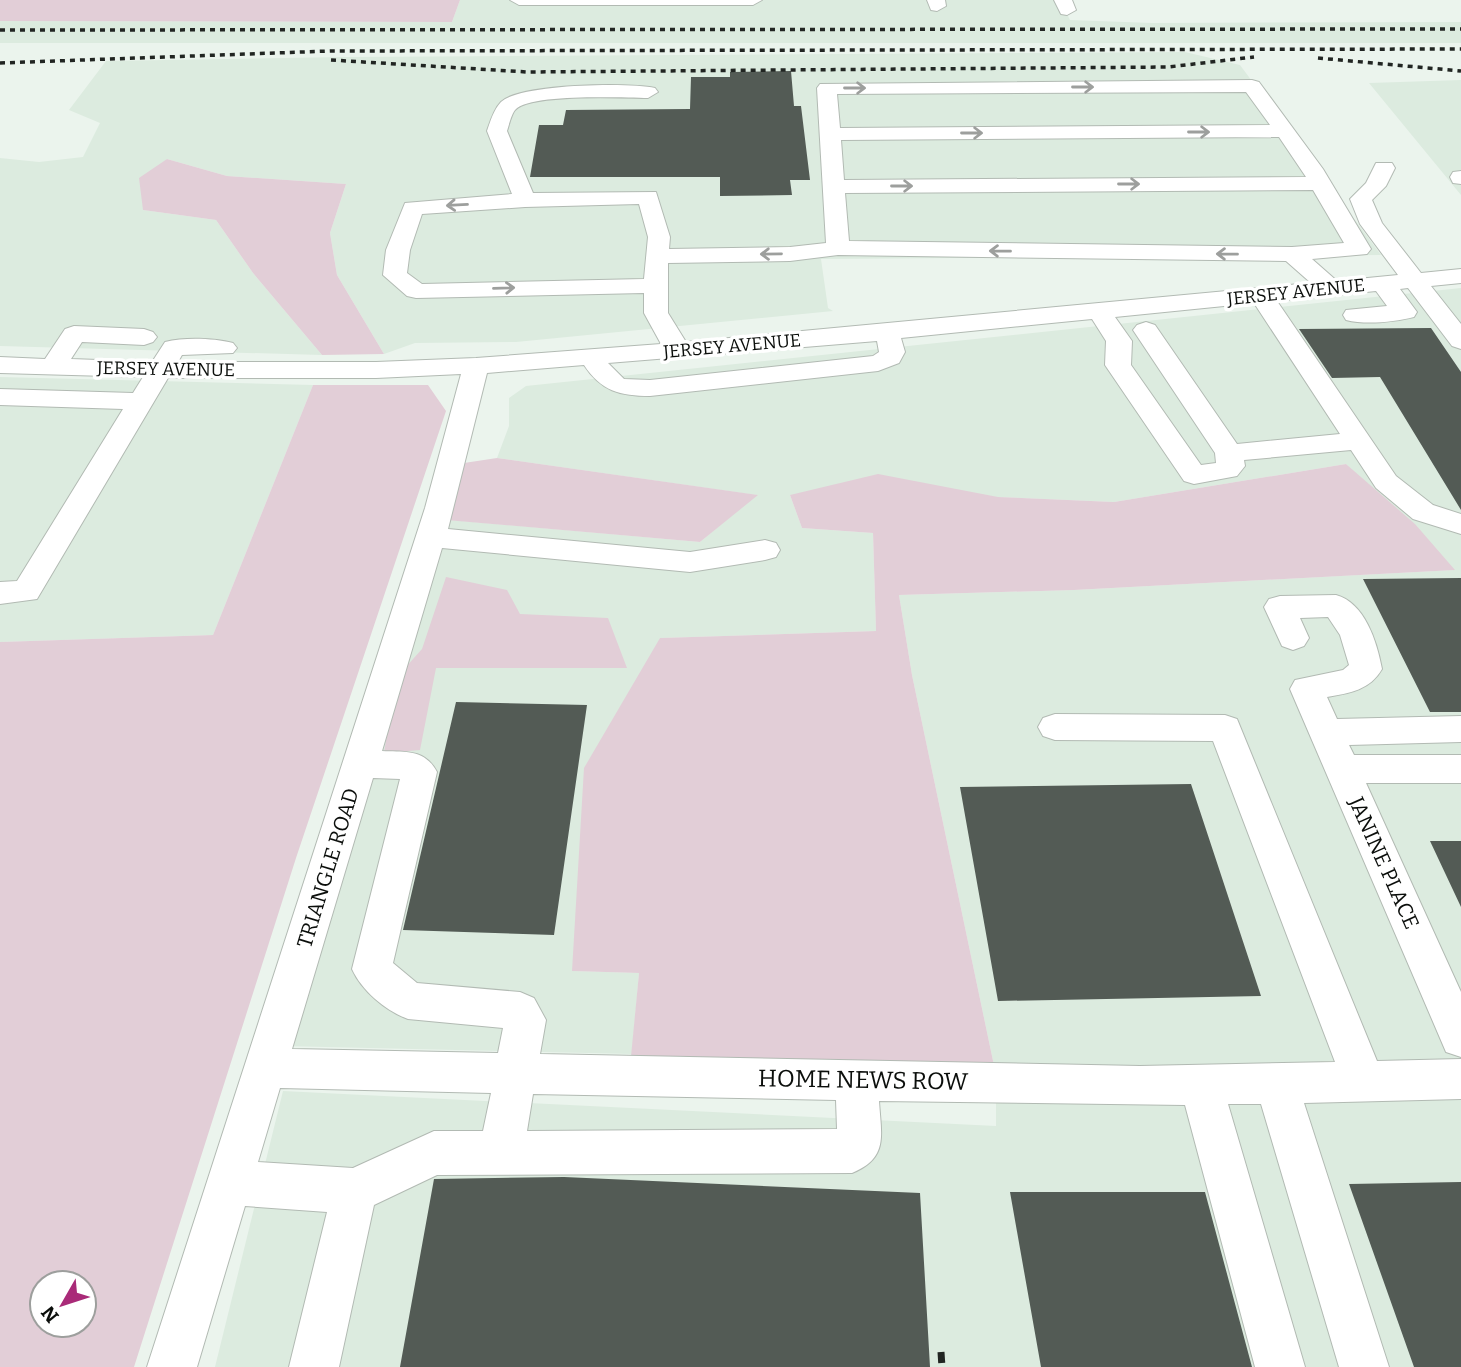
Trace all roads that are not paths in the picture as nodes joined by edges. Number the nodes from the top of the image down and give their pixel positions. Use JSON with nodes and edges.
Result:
{"nodes":[{"id":1,"x":519,"y":0,"type":"edge"},
{"id":2,"x":753,"y":0,"type":"edge"},
{"id":3,"x":648,"y":92,"type":"dead end"},
{"id":4,"x":1285,"y":131,"type":"junction"},
{"id":5,"x":830,"y":134,"type":"junction"},
{"id":6,"x":1384,"y":168,"type":"dead end"},
{"id":7,"x":1320,"y":183,"type":"junction"},
{"id":8,"x":834,"y":187,"type":"junction"},
{"id":9,"x":524,"y":200,"type":"junction"},
{"id":10,"x":838,"y":241,"type":"junction"},
{"id":11,"x":657,"y":246,"type":"junction"},
{"id":12,"x":1281,"y":254,"type":"junction"},
{"id":13,"x":1461,"y":276,"type":"edge"},
{"id":14,"x":1383,"y":284,"type":"junction"},
{"id":15,"x":655,"y":286,"type":"junction"},
{"id":16,"x":1332,"y":289,"type":"junction"},
{"id":17,"x":1421,"y":289,"type":"junction"},
{"id":18,"x":1305,"y":291,"type":"junction"},
{"id":19,"x":1261,"y":295,"type":"junction"},
{"id":20,"x":1461,"y":296,"type":"edge"},
{"id":21,"x":1100,"y":311,"type":"junction"},
{"id":22,"x":656,"y":313,"type":"junction"},
{"id":23,"x":1355,"y":314,"type":"dead end"},
{"id":24,"x":1146,"y":330,"type":"dead end"},
{"id":25,"x":887,"y":332,"type":"junction"},
{"id":26,"x":144,"y":337,"type":"dead end"},
{"id":27,"x":808,"y":340,"type":"junction"},
{"id":28,"x":1461,"y":341,"type":"edge"},
{"id":29,"x":678,"y":351,"type":"junction"},
{"id":30,"x":639,"y":354,"type":"junction"},
{"id":31,"x":592,"y":358,"type":"junction"},
{"id":32,"x":0,"y":365,"type":"edge"},
{"id":33,"x":476,"y":366,"type":"junction"},
{"id":34,"x":53,"y":367,"type":"junction"},
{"id":35,"x":159,"y":370,"type":"junction"},
{"id":36,"x":821,"y":370,"type":"junction"},
{"id":37,"x":0,"y":397,"type":"edge"},
{"id":38,"x":140,"y":401,"type":"junction"},
{"id":39,"x":1359,"y":441,"type":"junction"},
{"id":40,"x":1230,"y":453,"type":"junction"},
{"id":41,"x":1461,"y":524,"type":"edge"},
{"id":42,"x":429,"y":537,"type":"junction"},
{"id":43,"x":765,"y":550,"type":"dead end"},
{"id":44,"x":0,"y":593,"type":"edge"},
{"id":45,"x":1293,"y":638,"type":"dead end"},
{"id":46,"x":1055,"y":727,"type":"dead end"},
{"id":47,"x":1461,"y":729,"type":"edge"},
{"id":48,"x":1326,"y":732,"type":"junction"},
{"id":49,"x":360,"y":764,"type":"junction"},
{"id":50,"x":1342,"y":769,"type":"junction"},
{"id":51,"x":1461,"y":769,"type":"edge"},
{"id":52,"x":1461,"y":1038,"type":"edge"},
{"id":53,"x":265,"y":1068,"type":"junction"},
{"id":54,"x":516,"y":1073,"type":"junction"},
{"id":55,"x":1461,"y":1079,"type":"edge"},
{"id":56,"x":857,"y":1080,"type":"junction"},
{"id":57,"x":1364,"y":1081,"type":"junction"},
{"id":58,"x":1276,"y":1083,"type":"junction"},
{"id":59,"x":1200,"y":1084,"type":"junction"},
{"id":60,"x":501,"y":1153,"type":"junction"},
{"id":61,"x":230,"y":1182,"type":"junction"},
{"id":62,"x":355,"y":1191,"type":"junction"},
{"id":63,"x":172,"y":1367,"type":"edge"},
{"id":64,"x":314,"y":1367,"type":"edge"},
{"id":65,"x":1280,"y":1367,"type":"edge"},
{"id":66,"x":1364,"y":1367,"type":"edge"}],
"edges":[{"from":1,"to":2,"type":"street"},
{"from":3,"to":9,"type":"street"},
{"from":5,"to":4,"type":"street","one_way":true},
{"from":5,"to":4,"type":"street","one_way":true},
{"from":4,"to":7,"type":"street"},
{"from":5,"to":8,"type":"street"},
{"from":6,"to":17,"type":"street"},
{"from":8,"to":7,"type":"street","one_way":true},
{"from":7,"to":12,"type":"street"},
{"from":8,"to":10,"type":"street"},
{"from":9,"to":11,"type":"street"},
{"from":9,"to":15,"type":"street","one_way":true},
{"from":10,"to":11,"type":"street"},
{"from":12,"to":10,"type":"street","one_way":true},
{"from":11,"to":15,"type":"street"},
{"from":12,"to":16,"type":"street"},
{"from":12,"to":18,"type":"street"},
{"from":13,"to":17,"type":"street","name":"JERSEY AVENUE"},
{"from":14,"to":16,"type":"street","name":"JERSEY AVENUE"},
{"from":14,"to":17,"type":"street","name":"JERSEY AVENUE"},
{"from":14,"to":23,"type":"street"},
{"from":15,"to":22,"type":"street"},
{"from":16,"to":18,"type":"street","name":"JERSEY AVENUE"},
{"from":17,"to":20,"type":"street"},
{"from":17,"to":28,"type":"street"},
{"from":18,"to":19,"type":"street","name":"JERSEY AVENUE"},
{"from":19,"to":21,"type":"street","name":"JERSEY AVENUE"},
{"from":19,"to":39,"type":"street"},
{"from":21,"to":25,"type":"street","name":"JERSEY AVENUE"},
{"from":21,"to":40,"type":"street"},
{"from":22,"to":29,"type":"street"},
{"from":22,"to":30,"type":"street"},
{"from":24,"to":40,"type":"street"},
{"from":25,"to":27,"type":"street","name":"JERSEY AVENUE"},
{"from":25,"to":36,"type":"street"},
{"from":26,"to":34,"type":"street"},
{"from":27,"to":29,"type":"street","name":"JERSEY AVENUE"},
{"from":27,"to":36,"type":"street"},
{"from":29,"to":30,"type":"street","name":"JERSEY AVENUE"},
{"from":30,"to":31,"type":"street","name":"JERSEY AVENUE"},
{"from":31,"to":33,"type":"street","name":"JERSEY AVENUE"},
{"from":31,"to":36,"type":"street"},
{"from":32,"to":34,"type":"street","name":"JERSEY AVENUE"},
{"from":33,"to":35,"type":"street","name":"JERSEY AVENUE"},
{"from":33,"to":42,"type":"street","name":"TRIANGLE ROAD"},
{"from":34,"to":35,"type":"street","name":"JERSEY AVENUE"},
{"from":35,"to":38,"type":"street"},
{"from":37,"to":38,"type":"street"},
{"from":38,"to":44,"type":"street"},
{"from":39,"to":40,"type":"street"},
{"from":39,"to":41,"type":"street"},
{"from":42,"to":43,"type":"street"},
{"from":42,"to":49,"type":"street","name":"TRIANGLE ROAD"},
{"from":45,"to":48,"type":"street","name":"JANINE PLACE"},
{"from":46,"to":57,"type":"street"},
{"from":47,"to":48,"type":"street"},
{"from":48,"to":50,"type":"street","name":"JANINE PLACE"},
{"from":49,"to":53,"type":"street","name":"TRIANGLE ROAD"},
{"from":49,"to":54,"type":"street"},
{"from":50,"to":51,"type":"street"},
{"from":50,"to":52,"type":"street","name":"JANINE PLACE"},
{"from":53,"to":54,"type":"street","name":"HOME NEWS ROW"},
{"from":53,"to":61,"type":"street","name":"TRIANGLE ROAD"},
{"from":54,"to":56,"type":"street","name":"HOME NEWS ROW"},
{"from":54,"to":60,"type":"street"},
{"from":55,"to":57,"type":"street","name":"HOME NEWS ROW"},
{"from":56,"to":59,"type":"street","name":"HOME NEWS ROW"},
{"from":56,"to":60,"type":"street"},
{"from":57,"to":58,"type":"street","name":"HOME NEWS ROW"},
{"from":58,"to":59,"type":"street","name":"HOME NEWS ROW"},
{"from":58,"to":66,"type":"street"},
{"from":59,"to":65,"type":"street"},
{"from":60,"to":62,"type":"street"},
{"from":61,"to":62,"type":"street"},
{"from":61,"to":63,"type":"street","name":"TRIANGLE ROAD"},
{"from":62,"to":64,"type":"street"}]}
